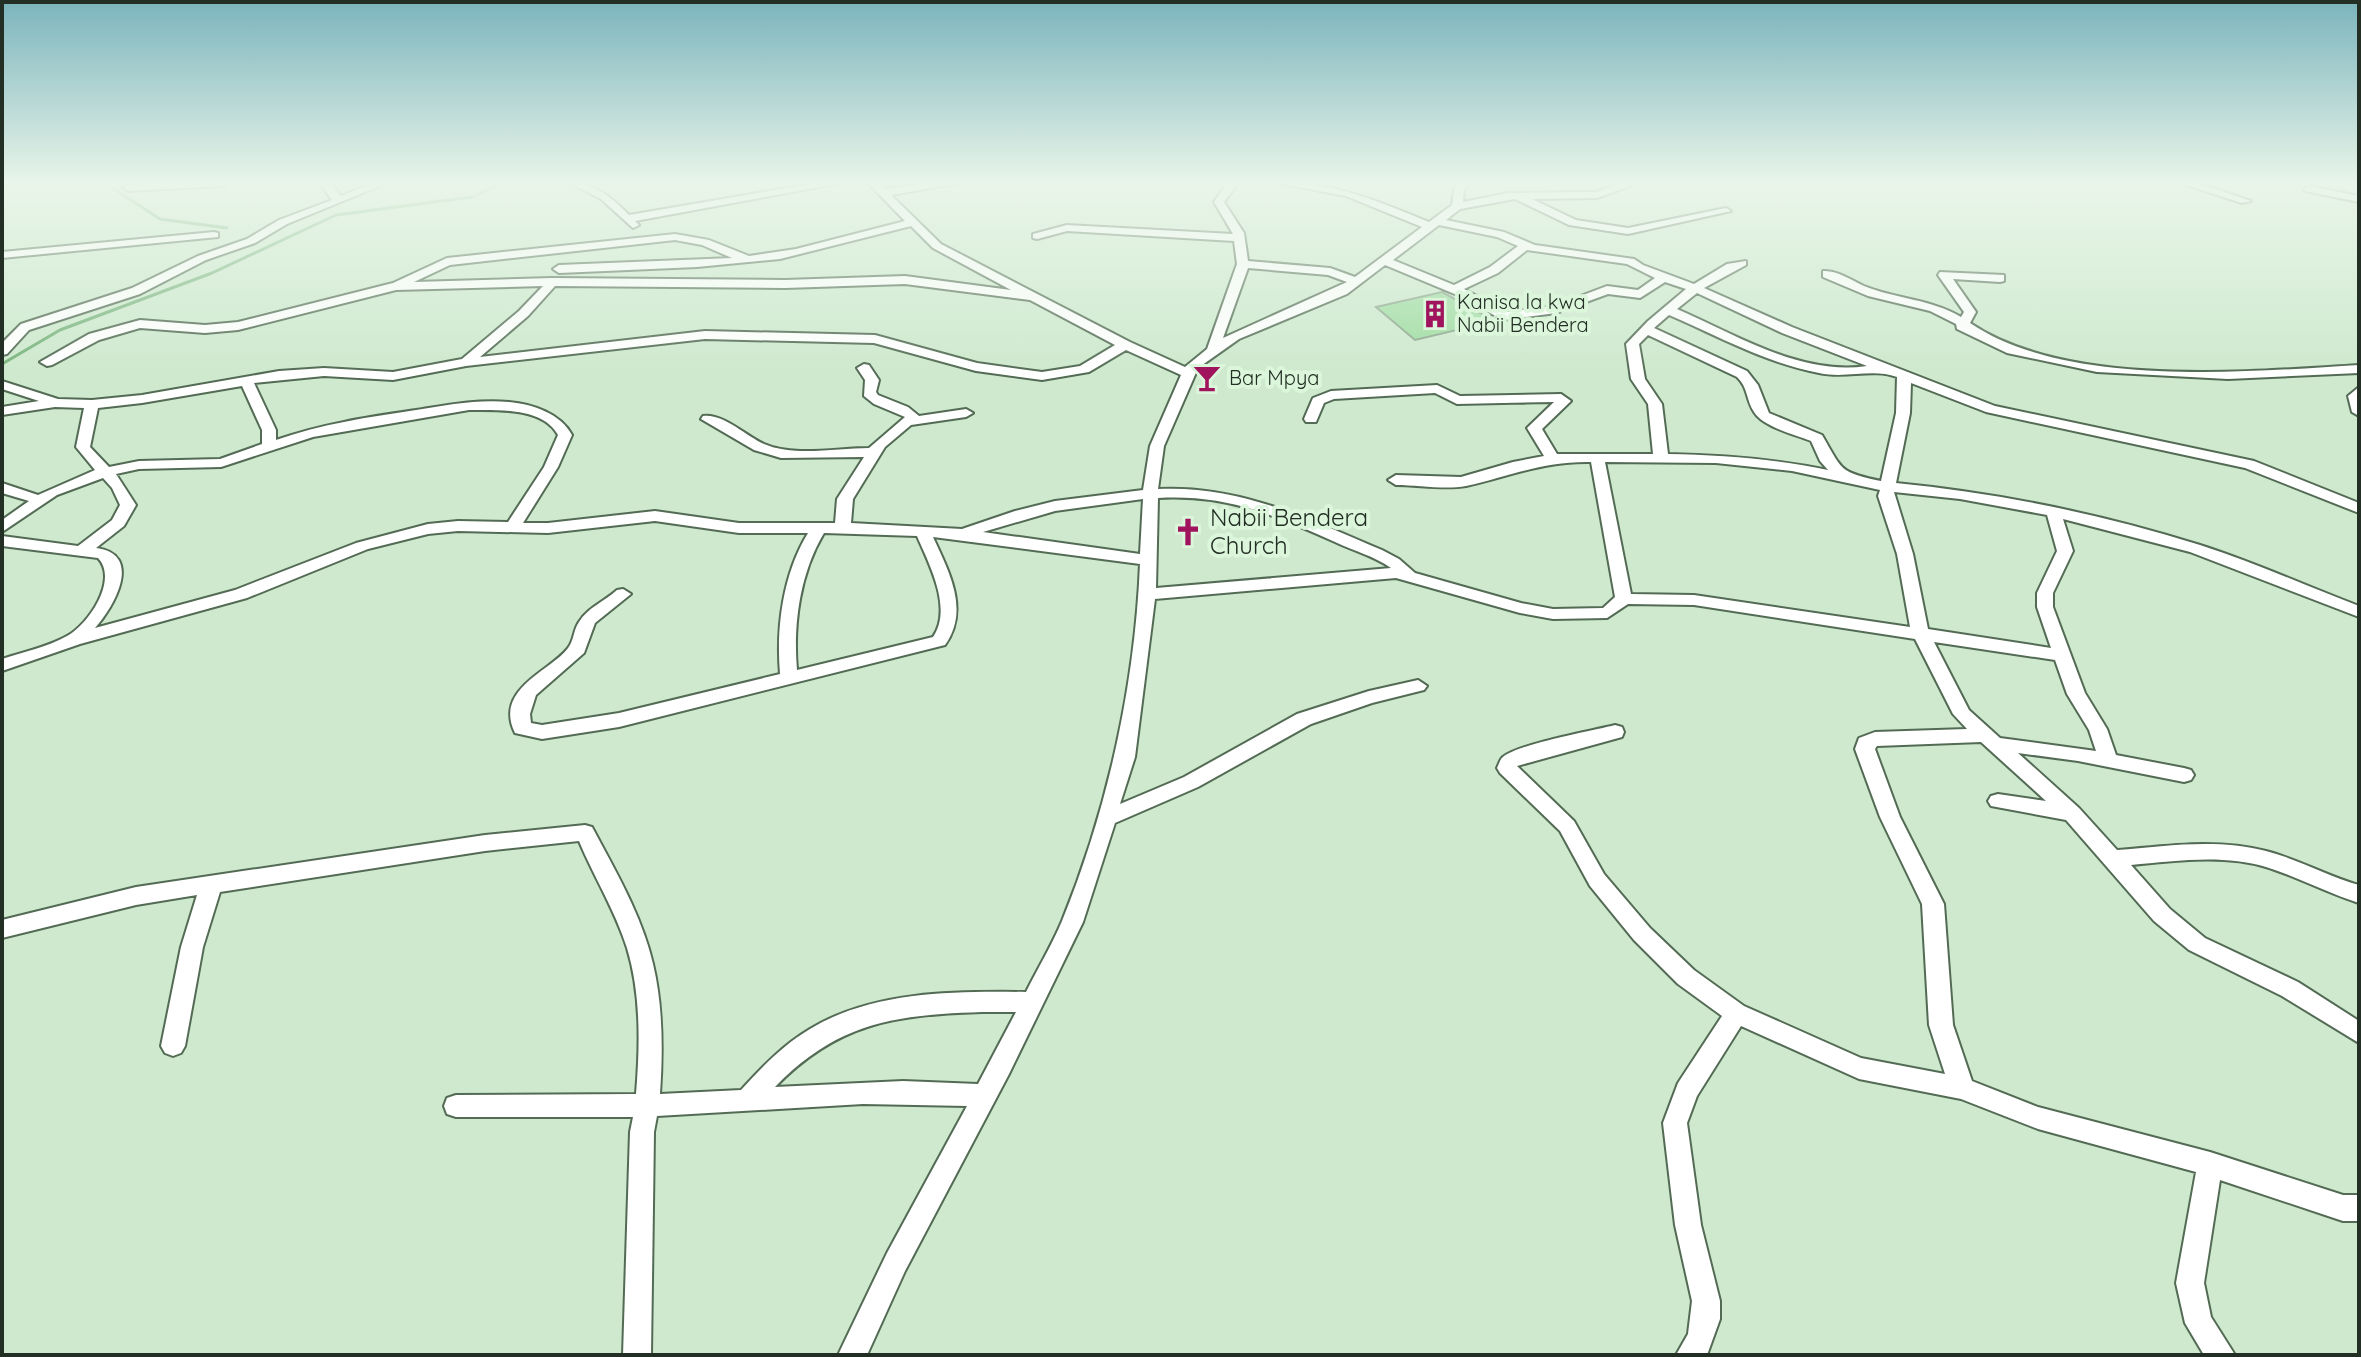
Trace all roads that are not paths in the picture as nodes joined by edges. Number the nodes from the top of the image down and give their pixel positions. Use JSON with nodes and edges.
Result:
{"nodes":[{"id":1,"x":94,"y":246,"type":"edge"},
{"id":2,"x":236,"y":246,"type":"edge"},
{"id":3,"x":589,"y":246,"type":"edge"},
{"id":4,"x":711,"y":246,"type":"edge"},
{"id":5,"x":815,"y":246,"type":"edge"},
{"id":6,"x":817,"y":246,"type":"edge"},
{"id":7,"x":938,"y":246,"type":"edge"},
{"id":8,"x":1240,"y":246,"type":"edge"},
{"id":9,"x":1404,"y":246,"type":"edge"},
{"id":10,"x":1525,"y":246,"type":"edge"},
{"id":11,"x":1527,"y":246,"type":"edge"},
{"id":12,"x":2,"y":255,"type":"edge"},
{"id":13,"x":747,"y":260,"type":"junction"},
{"id":14,"x":1386,"y":261,"type":"junction"},
{"id":15,"x":1742,"y":263,"type":"dead end"},
{"id":16,"x":1243,"y":264,"type":"junction"},
{"id":17,"x":814,"y":271,"type":"junction"},
{"id":18,"x":1827,"y":274,"type":"dead end"},
{"id":19,"x":556,"y":275,"type":"junction"},
{"id":20,"x":1664,"y":277,"type":"junction"},
{"id":21,"x":2000,"y":278,"type":"dead end"},
{"id":22,"x":1358,"y":282,"type":"junction"},
{"id":23,"x":396,"y":286,"type":"junction"},
{"id":24,"x":1454,"y":289,"type":"junction"},
{"id":25,"x":1698,"y":289,"type":"junction"},
{"id":26,"x":1037,"y":297,"type":"junction"},
{"id":27,"x":1669,"y":310,"type":"junction"},
{"id":28,"x":1961,"y":326,"type":"junction"},
{"id":29,"x":1646,"y":329,"type":"junction"},
{"id":30,"x":1125,"y":345,"type":"junction"},
{"id":31,"x":1213,"y":348,"type":"junction"},
{"id":32,"x":2,"y":351,"type":"edge"},
{"id":33,"x":47,"y":362,"type":"dead end"},
{"id":34,"x":466,"y":362,"type":"junction"},
{"id":35,"x":1882,"y":367,"type":"junction"},
{"id":36,"x":864,"y":368,"type":"dead end"},
{"id":37,"x":2359,"y":369,"type":"edge"},
{"id":38,"x":1188,"y":373,"type":"junction"},
{"id":39,"x":1904,"y":377,"type":"junction"},
{"id":40,"x":246,"y":380,"type":"junction"},
{"id":41,"x":2,"y":385,"type":"edge"},
{"id":42,"x":2359,"y":391,"type":"edge"},
{"id":43,"x":57,"y":403,"type":"junction"},
{"id":44,"x":92,"y":404,"type":"junction"},
{"id":45,"x":2,"y":411,"type":"edge"},
{"id":46,"x":2359,"y":412,"type":"edge"},
{"id":47,"x":966,"y":413,"type":"dead end"},
{"id":48,"x":708,"y":419,"type":"dead end"},
{"id":49,"x":1311,"y":419,"type":"dead end"},
{"id":50,"x":911,"y":421,"type":"junction"},
{"id":51,"x":269,"y":447,"type":"junction"},
{"id":52,"x":875,"y":452,"type":"junction"},
{"id":53,"x":1597,"y":457,"type":"junction"},
{"id":54,"x":1552,"y":458,"type":"junction"},
{"id":55,"x":1661,"y":458,"type":"junction"},
{"id":56,"x":104,"y":472,"type":"junction"},
{"id":57,"x":1842,"y":476,"type":"junction"},
{"id":58,"x":1396,"y":480,"type":"dead end"},
{"id":59,"x":1887,"y":487,"type":"junction"},
{"id":60,"x":2,"y":488,"type":"edge"},
{"id":61,"x":1151,"y":496,"type":"junction"},
{"id":62,"x":40,"y":500,"type":"junction"},
{"id":63,"x":2359,"y":508,"type":"edge"},
{"id":64,"x":2054,"y":513,"type":"junction"},
{"id":65,"x":2,"y":527,"type":"edge"},
{"id":66,"x":512,"y":528,"type":"junction"},
{"id":67,"x":843,"y":528,"type":"junction"},
{"id":68,"x":818,"y":529,"type":"junction"},
{"id":69,"x":923,"y":531,"type":"junction"},
{"id":70,"x":964,"y":534,"type":"junction"},
{"id":71,"x":2,"y":541,"type":"edge"},
{"id":72,"x":82,"y":551,"type":"junction"},
{"id":73,"x":1150,"y":560,"type":"junction"},
{"id":74,"x":1408,"y":575,"type":"junction"},
{"id":75,"x":623,"y":594,"type":"dead end"},
{"id":76,"x":1147,"y":594,"type":"junction"},
{"id":77,"x":1624,"y":599,"type":"junction"},
{"id":78,"x":2359,"y":612,"type":"edge"},
{"id":79,"x":1920,"y":632,"type":"junction"},
{"id":80,"x":74,"y":640,"type":"junction"},
{"id":81,"x":2061,"y":655,"type":"junction"},
{"id":82,"x":2,"y":665,"type":"edge"},
{"id":83,"x":789,"y":679,"type":"junction"},
{"id":84,"x":1418,"y":686,"type":"dead end"},
{"id":85,"x":1615,"y":732,"type":"dead end"},
{"id":86,"x":1991,"y":740,"type":"junction"},
{"id":87,"x":2108,"y":759,"type":"junction"},
{"id":88,"x":2184,"y":775,"type":"dead end"},
{"id":89,"x":1998,"y":801,"type":"dead end"},
{"id":90,"x":2072,"y":813,"type":"junction"},
{"id":91,"x":1107,"y":818,"type":"junction"},
{"id":92,"x":2113,"y":859,"type":"junction"},
{"id":93,"x":211,"y":885,"type":"junction"},
{"id":94,"x":2359,"y":894,"type":"edge"},
{"id":95,"x":2,"y":929,"type":"edge"},
{"id":96,"x":1032,"y":1002,"type":"junction"},
{"id":97,"x":1736,"y":1013,"type":"junction"},
{"id":98,"x":2359,"y":1033,"type":"edge"},
{"id":99,"x":173,"y":1046,"type":"dead end"},
{"id":100,"x":1962,"y":1088,"type":"junction"},
{"id":101,"x":984,"y":1096,"type":"junction"},
{"id":102,"x":748,"y":1099,"type":"junction"},
{"id":103,"x":648,"y":1104,"type":"junction"},
{"id":104,"x":456,"y":1106,"type":"dead end"},
{"id":105,"x":2210,"y":1164,"type":"junction"},
{"id":106,"x":2359,"y":1208,"type":"edge"},
{"id":107,"x":637,"y":1355,"type":"edge"},
{"id":108,"x":852,"y":1355,"type":"edge"},
{"id":109,"x":1690,"y":1355,"type":"edge"},
{"id":110,"x":2221,"y":1355,"type":"edge"}],
"edges":[{"from":1,"to":12,"type":"street"},
{"from":2,"to":32,"type":"street"},
{"from":3,"to":23,"type":"street"},
{"from":4,"to":13,"type":"street"},
{"from":5,"to":13,"type":"street"},
{"from":6,"to":17,"type":"street"},
{"from":7,"to":26,"type":"street"},
{"from":8,"to":16,"type":"street"},
{"from":9,"to":14,"type":"street"},
{"from":10,"to":24,"type":"street"},
{"from":11,"to":20,"type":"street"},
{"from":13,"to":19,"type":"street"},
{"from":14,"to":22,"type":"street"},
{"from":14,"to":24,"type":"street"},
{"from":15,"to":25,"type":"street"},
{"from":16,"to":22,"type":"street"},
{"from":16,"to":31,"type":"street"},
{"from":17,"to":19,"type":"street"},
{"from":17,"to":26,"type":"street"},
{"from":18,"to":28,"type":"street"},
{"from":19,"to":23,"type":"street"},
{"from":19,"to":34,"type":"street"},
{"from":20,"to":24,"type":"street"},
{"from":20,"to":25,"type":"street"},
{"from":21,"to":28,"type":"street"},
{"from":22,"to":31,"type":"street"},
{"from":23,"to":33,"type":"street"},
{"from":25,"to":27,"type":"street"},
{"from":25,"to":35,"type":"street"},
{"from":26,"to":30,"type":"street"},
{"from":27,"to":29,"type":"street"},
{"from":27,"to":35,"type":"street"},
{"from":28,"to":37,"type":"street"},
{"from":29,"to":55,"type":"street"},
{"from":29,"to":57,"type":"street"},
{"from":30,"to":34,"type":"street"},
{"from":30,"to":38,"type":"street"},
{"from":31,"to":38,"type":"street"},
{"from":34,"to":40,"type":"street"},
{"from":35,"to":39,"type":"street"},
{"from":36,"to":50,"type":"street"},
{"from":38,"to":61,"type":"street"},
{"from":39,"to":59,"type":"street"},
{"from":39,"to":63,"type":"street"},
{"from":40,"to":44,"type":"street"},
{"from":40,"to":51,"type":"street"},
{"from":41,"to":43,"type":"street"},
{"from":42,"to":46,"type":"street"},
{"from":43,"to":44,"type":"street"},
{"from":43,"to":45,"type":"street"},
{"from":44,"to":56,"type":"street"},
{"from":47,"to":50,"type":"street"},
{"from":48,"to":52,"type":"street"},
{"from":49,"to":54,"type":"street"},
{"from":50,"to":52,"type":"street"},
{"from":51,"to":56,"type":"street"},
{"from":51,"to":66,"type":"street"},
{"from":52,"to":67,"type":"street"},
{"from":53,"to":54,"type":"street"},
{"from":53,"to":55,"type":"street"},
{"from":53,"to":77,"type":"street"},
{"from":54,"to":58,"type":"street"},
{"from":55,"to":57,"type":"street"},
{"from":56,"to":62,"type":"street"},
{"from":56,"to":72,"type":"street"},
{"from":57,"to":59,"type":"street"},
{"from":59,"to":64,"type":"street"},
{"from":59,"to":79,"type":"street"},
{"from":60,"to":62,"type":"street"},
{"from":61,"to":70,"type":"street"},
{"from":61,"to":73,"type":"street"},
{"from":61,"to":74,"type":"street"},
{"from":62,"to":65,"type":"street"},
{"from":64,"to":78,"type":"street"},
{"from":64,"to":81,"type":"street"},
{"from":66,"to":68,"type":"street"},
{"from":66,"to":80,"type":"street"},
{"from":67,"to":68,"type":"street"},
{"from":67,"to":69,"type":"street"},
{"from":68,"to":83,"type":"street"},
{"from":69,"to":70,"type":"street"},
{"from":69,"to":83,"type":"street"},
{"from":70,"to":73,"type":"street"},
{"from":71,"to":72,"type":"street"},
{"from":72,"to":80,"type":"street"},
{"from":73,"to":76,"type":"street"},
{"from":74,"to":76,"type":"street"},
{"from":74,"to":77,"type":"street"},
{"from":75,"to":83,"type":"street"},
{"from":76,"to":91,"type":"street"},
{"from":77,"to":79,"type":"street"},
{"from":79,"to":81,"type":"street"},
{"from":79,"to":86,"type":"street"},
{"from":80,"to":82,"type":"street"},
{"from":81,"to":87,"type":"street"},
{"from":84,"to":91,"type":"street"},
{"from":85,"to":97,"type":"street"},
{"from":86,"to":87,"type":"street"},
{"from":86,"to":90,"type":"street"},
{"from":86,"to":100,"type":"street"},
{"from":87,"to":88,"type":"street"},
{"from":89,"to":90,"type":"street"},
{"from":90,"to":92,"type":"street"},
{"from":91,"to":96,"type":"street"},
{"from":92,"to":94,"type":"street"},
{"from":92,"to":98,"type":"street"},
{"from":93,"to":95,"type":"street"},
{"from":93,"to":99,"type":"street"},
{"from":93,"to":103,"type":"street"},
{"from":96,"to":101,"type":"street"},
{"from":96,"to":102,"type":"street"},
{"from":97,"to":100,"type":"street"},
{"from":97,"to":109,"type":"street"},
{"from":100,"to":105,"type":"street"},
{"from":101,"to":102,"type":"street"},
{"from":101,"to":108,"type":"street"},
{"from":102,"to":103,"type":"street"},
{"from":103,"to":104,"type":"street"},
{"from":103,"to":107,"type":"street"},
{"from":105,"to":106,"type":"street"},
{"from":105,"to":110,"type":"street"}]}
